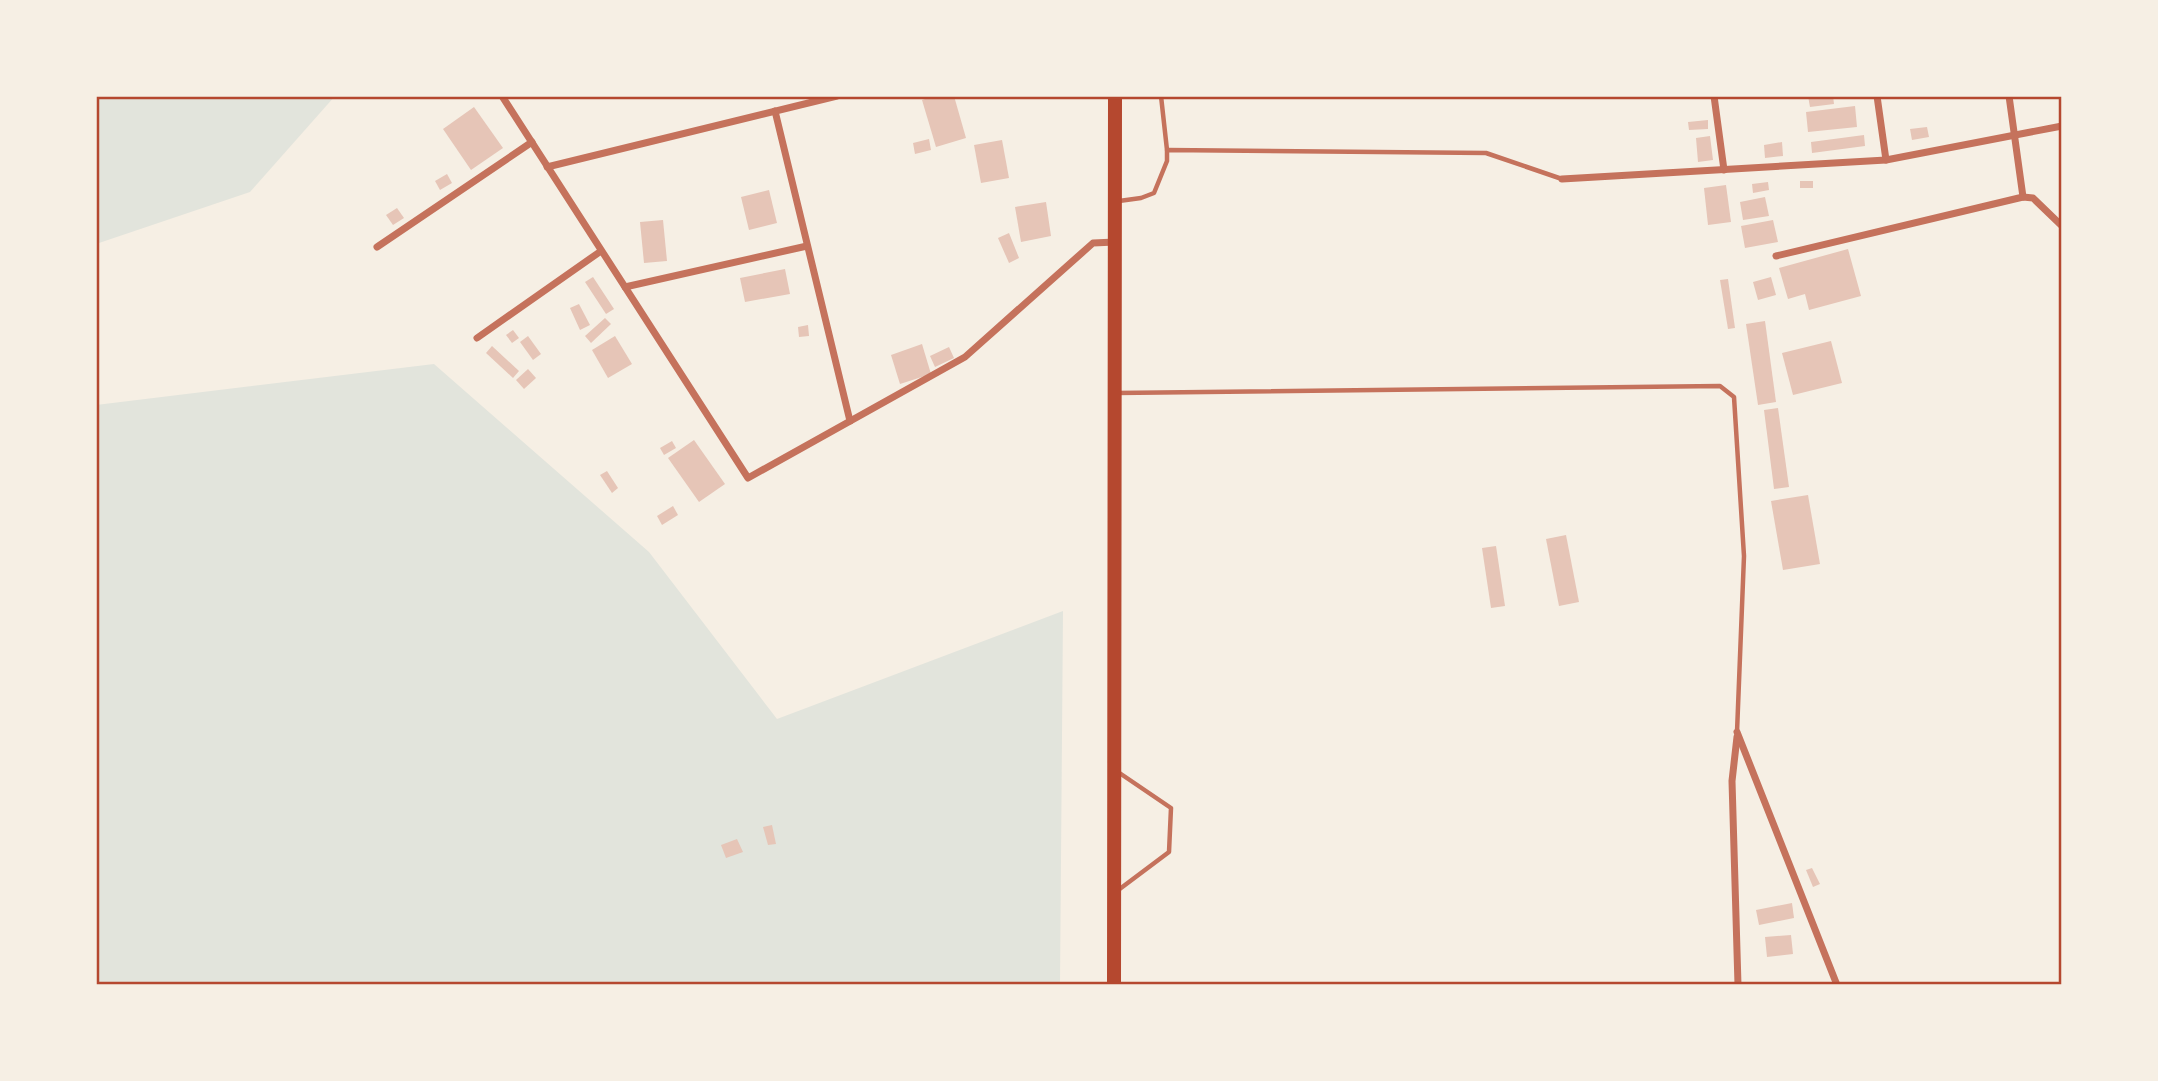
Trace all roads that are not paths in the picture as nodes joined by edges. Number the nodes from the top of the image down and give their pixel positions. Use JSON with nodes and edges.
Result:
{"nodes":[{"id":1,"x":502,"y":96,"type":"edge"},
{"id":2,"x":837,"y":96,"type":"edge"},
{"id":3,"x":1115,"y":96,"type":"edge"},
{"id":4,"x":1161,"y":96,"type":"edge"},
{"id":5,"x":1714,"y":96,"type":"edge"},
{"id":6,"x":1877,"y":96,"type":"edge"},
{"id":7,"x":2009,"y":96,"type":"edge"},
{"id":8,"x":775,"y":111,"type":"junction"},
{"id":9,"x":2062,"y":126,"type":"edge"},
{"id":10,"x":2015,"y":134,"type":"junction"},
{"id":11,"x":531,"y":142,"type":"junction"},
{"id":12,"x":1167,"y":150,"type":"junction"},
{"id":13,"x":1886,"y":160,"type":"junction"},
{"id":14,"x":547,"y":167,"type":"junction"},
{"id":15,"x":1724,"y":170,"type":"junction"},
{"id":16,"x":1562,"y":179,"type":"joint"},
{"id":17,"x":2023,"y":197,"type":"junction"},
{"id":18,"x":1114,"y":201,"type":"junction"},
{"id":19,"x":2062,"y":226,"type":"edge"},
{"id":20,"x":1115,"y":242,"type":"junction"},
{"id":21,"x":807,"y":246,"type":"junction"},
{"id":22,"x":377,"y":247,"type":"dead end"},
{"id":23,"x":601,"y":251,"type":"junction"},
{"id":24,"x":1776,"y":256,"type":"dead end"},
{"id":25,"x":625,"y":287,"type":"junction"},
{"id":26,"x":477,"y":338,"type":"dead end"},
{"id":27,"x":1115,"y":393,"type":"junction"},
{"id":28,"x":850,"y":421,"type":"junction"},
{"id":29,"x":1737,"y":733,"type":"junction"},
{"id":30,"x":1114,"y":769,"type":"junction"},
{"id":31,"x":1114,"y":893,"type":"junction"},
{"id":32,"x":1114,"y":985,"type":"edge"},
{"id":33,"x":1738,"y":985,"type":"edge"},
{"id":34,"x":1837,"y":985,"type":"edge"}],
"edges":[{"from":1,"to":11,"type":"street"},
{"from":2,"to":8,"type":"street"},
{"from":3,"to":18,"type":"highway"},
{"from":4,"to":12,"type":"lane"},
{"from":5,"to":15,"type":"street"},
{"from":6,"to":13,"type":"street"},
{"from":7,"to":10,"type":"street"},
{"from":8,"to":14,"type":"street"},
{"from":8,"to":21,"type":"street"},
{"from":9,"to":10,"type":"street"},
{"from":10,"to":13,"type":"street"},
{"from":10,"to":17,"type":"street"},
{"from":11,"to":14,"type":"street"},
{"from":11,"to":22,"type":"street"},
{"from":12,"to":16,"type":"lane"},
{"from":12,"to":18,"type":"lane"},
{"from":13,"to":15,"type":"street"},
{"from":14,"to":23,"type":"street"},
{"from":15,"to":16,"type":"street"},
{"from":17,"to":19,"type":"street"},
{"from":17,"to":24,"type":"street"},
{"from":18,"to":20,"type":"highway"},
{"from":20,"to":27,"type":"highway"},
{"from":20,"to":28,"type":"street"},
{"from":21,"to":25,"type":"street"},
{"from":21,"to":28,"type":"street"},
{"from":23,"to":25,"type":"street"},
{"from":23,"to":26,"type":"street"},
{"from":25,"to":28,"type":"street"},
{"from":27,"to":29,"type":"lane"},
{"from":27,"to":30,"type":"highway"},
{"from":29,"to":33,"type":"street"},
{"from":29,"to":34,"type":"street"},
{"from":30,"to":31,"type":"highway"},
{"from":30,"to":31,"type":"lane"},
{"from":31,"to":32,"type":"highway"}]}
